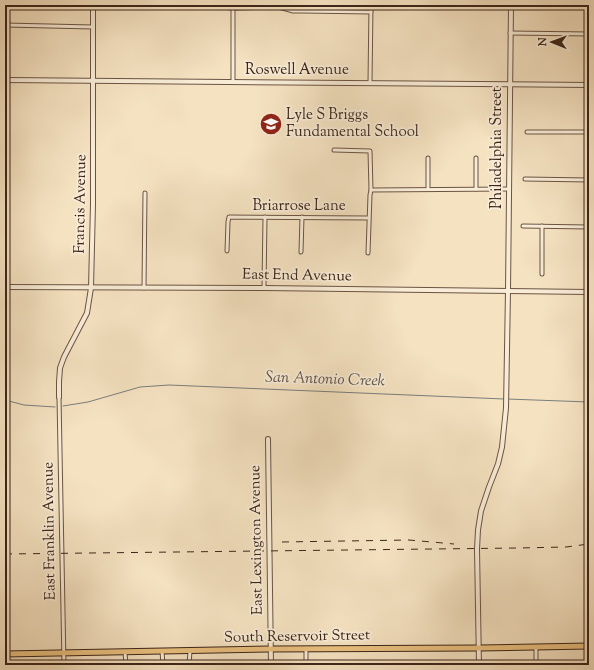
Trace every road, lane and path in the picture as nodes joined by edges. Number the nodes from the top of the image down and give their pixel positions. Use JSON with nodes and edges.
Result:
{"nodes":[{"id":1,"x":93,"y":5,"type":"edge"},
{"id":2,"x":371,"y":5,"type":"edge"},
{"id":3,"x":511,"y":5,"type":"edge"},
{"id":4,"x":588,"y":5,"type":"edge"},
{"id":5,"x":207,"y":6,"type":"edge"},
{"id":6,"x":233,"y":8,"type":"junction"},
{"id":7,"x":371,"y":12,"type":"junction"},
{"id":8,"x":5,"y":26,"type":"edge"},
{"id":9,"x":93,"y":26,"type":"junction"},
{"id":10,"x":510,"y":33,"type":"junction"},
{"id":11,"x":589,"y":34,"type":"edge"},
{"id":12,"x":5,"y":80,"type":"edge"},
{"id":13,"x":93,"y":81,"type":"junction"},
{"id":14,"x":233,"y":82,"type":"junction"},
{"id":15,"x":370,"y":83,"type":"junction"},
{"id":16,"x":510,"y":84,"type":"junction"},
{"id":17,"x":589,"y":85,"type":"edge"},
{"id":18,"x":527,"y":132,"type":"dead end"},
{"id":19,"x":588,"y":132,"type":"junction"},
{"id":20,"x":334,"y":150,"type":"dead end"},
{"id":21,"x":428,"y":158,"type":"dead end"},
{"id":22,"x":476,"y":158,"type":"dead end"},
{"id":23,"x":525,"y":179,"type":"dead end"},
{"id":24,"x":588,"y":180,"type":"edge"},
{"id":25,"x":428,"y":189,"type":"junction"},
{"id":26,"x":476,"y":189,"type":"junction"},
{"id":27,"x":509,"y":189,"type":"junction"},
{"id":28,"x":371,"y":190,"type":"junction"},
{"id":29,"x":145,"y":193,"type":"dead end"},
{"id":30,"x":265,"y":217,"type":"junction"},
{"id":31,"x":302,"y":217,"type":"junction"},
{"id":32,"x":369,"y":218,"type":"junction"},
{"id":33,"x":523,"y":226,"type":"dead end"},
{"id":34,"x":542,"y":226,"type":"junction"},
{"id":35,"x":588,"y":227,"type":"edge"},
{"id":36,"x":227,"y":251,"type":"dead end"},
{"id":37,"x":302,"y":252,"type":"dead end"},
{"id":38,"x":368,"y":253,"type":"dead end"},
{"id":39,"x":542,"y":274,"type":"dead end"},
{"id":40,"x":587,"y":275,"type":"dead end"},
{"id":41,"x":5,"y":287,"type":"edge"},
{"id":42,"x":91,"y":288,"type":"junction"},
{"id":43,"x":144,"y":288,"type":"junction"},
{"id":44,"x":264,"y":288,"type":"junction"},
{"id":45,"x":508,"y":291,"type":"junction"},
{"id":46,"x":589,"y":292,"type":"edge"},
{"id":47,"x":59,"y":397,"type":"joint"},
{"id":48,"x":268,"y":439,"type":"dead end"},
{"id":49,"x":536,"y":646,"type":"junction"},
{"id":50,"x":589,"y":646,"type":"edge"},
{"id":51,"x":480,"y":648,"type":"junction"},
{"id":52,"x":270,"y":649,"type":"junction"},
{"id":53,"x":306,"y":649,"type":"junction"},
{"id":54,"x":190,"y":650,"type":"junction"},
{"id":55,"x":162,"y":651,"type":"junction"},
{"id":56,"x":125,"y":652,"type":"junction"},
{"id":57,"x":64,"y":653,"type":"junction"},
{"id":58,"x":5,"y":654,"type":"edge"},
{"id":59,"x":64,"y":665,"type":"edge"},
{"id":60,"x":126,"y":665,"type":"edge"},
{"id":61,"x":162,"y":665,"type":"edge"},
{"id":62,"x":189,"y":665,"type":"edge"},
{"id":63,"x":271,"y":665,"type":"edge"},
{"id":64,"x":306,"y":665,"type":"edge"},
{"id":65,"x":479,"y":665,"type":"edge"},
{"id":66,"x":536,"y":665,"type":"edge"}],
"edges":[{"from":1,"to":9,"type":"street","name":"Francis Avenue"},
{"from":2,"to":7,"type":"street"},
{"from":3,"to":10,"type":"street","name":"Philadelphia Street"},
{"from":4,"to":11,"type":"street"},
{"from":5,"to":6,"type":"street"},
{"from":6,"to":7,"type":"street"},
{"from":6,"to":14,"type":"street"},
{"from":7,"to":15,"type":"street"},
{"from":8,"to":9,"type":"street"},
{"from":9,"to":13,"type":"street","name":"Francis Avenue"},
{"from":10,"to":11,"type":"street"},
{"from":10,"to":16,"type":"street","name":"Philadelphia Street"},
{"from":12,"to":13,"type":"street","name":"Roswell Avenue"},
{"from":13,"to":14,"type":"street","name":"Roswell Avenue"},
{"from":13,"to":42,"type":"street","name":"Francis Avenue"},
{"from":14,"to":15,"type":"street","name":"Roswell Avenue"},
{"from":15,"to":16,"type":"street","name":"Roswell Avenue"},
{"from":16,"to":17,"type":"street","name":"Roswell Avenue"},
{"from":16,"to":27,"type":"street","name":"Philadelphia Street"},
{"from":17,"to":19,"type":"street"},
{"from":18,"to":19,"type":"street"},
{"from":19,"to":24,"type":"street"},
{"from":20,"to":28,"type":"street"},
{"from":21,"to":25,"type":"street"},
{"from":22,"to":26,"type":"street"},
{"from":23,"to":24,"type":"street"},
{"from":25,"to":26,"type":"street"},
{"from":25,"to":28,"type":"street"},
{"from":26,"to":27,"type":"street"},
{"from":27,"to":45,"type":"street","name":"Philadelphia Street"},
{"from":28,"to":32,"type":"street"},
{"from":29,"to":43,"type":"street"},
{"from":30,"to":31,"type":"street","name":"Briarrose Lane"},
{"from":30,"to":36,"type":"street","name":"Briarrose Lane"},
{"from":30,"to":44,"type":"street"},
{"from":31,"to":32,"type":"street","name":"Briarrose Lane"},
{"from":31,"to":37,"type":"street"},
{"from":32,"to":38,"type":"street"},
{"from":33,"to":34,"type":"street"},
{"from":34,"to":35,"type":"street"},
{"from":34,"to":39,"type":"street"},
{"from":35,"to":40,"type":"street"},
{"from":41,"to":42,"type":"street","name":"East End Avenue"},
{"from":42,"to":43,"type":"street","name":"East End Avenue"},
{"from":42,"to":47,"type":"street","name":"Francis Avenue"},
{"from":43,"to":44,"type":"street","name":"East End Avenue"},
{"from":44,"to":45,"type":"street","name":"East End Avenue"},
{"from":45,"to":46,"type":"street","name":"East End Avenue"},
{"from":45,"to":51,"type":"street","name":"Philadelphia Street"},
{"from":47,"to":57,"type":"street","name":"East Franklin Avenue"},
{"from":48,"to":52,"type":"street","name":"East Lexington Avenue"},
{"from":49,"to":50,"type":"main road","name":"South Reservoir Street"},
{"from":49,"to":51,"type":"main road","name":"South Reservoir Street"},
{"from":49,"to":66,"type":"street"},
{"from":51,"to":53,"type":"main road","name":"South Reservoir Street"},
{"from":51,"to":65,"type":"street","name":"Philadelphia Street"},
{"from":52,"to":53,"type":"main road","name":"South Reservoir Street"},
{"from":52,"to":54,"type":"main road","name":"South Reservoir Street"},
{"from":52,"to":63,"type":"street","name":"East Lexington Avenue"},
{"from":53,"to":64,"type":"street"},
{"from":54,"to":55,"type":"main road","name":"South Reservoir Street"},
{"from":54,"to":62,"type":"street"},
{"from":55,"to":56,"type":"main road","name":"South Reservoir Street"},
{"from":55,"to":61,"type":"street"},
{"from":56,"to":57,"type":"main road","name":"South Reservoir Street"},
{"from":56,"to":60,"type":"street"},
{"from":57,"to":58,"type":"main road","name":"South Reservoir Street"},
{"from":57,"to":59,"type":"street","name":"East Franklin Avenue"}]}
